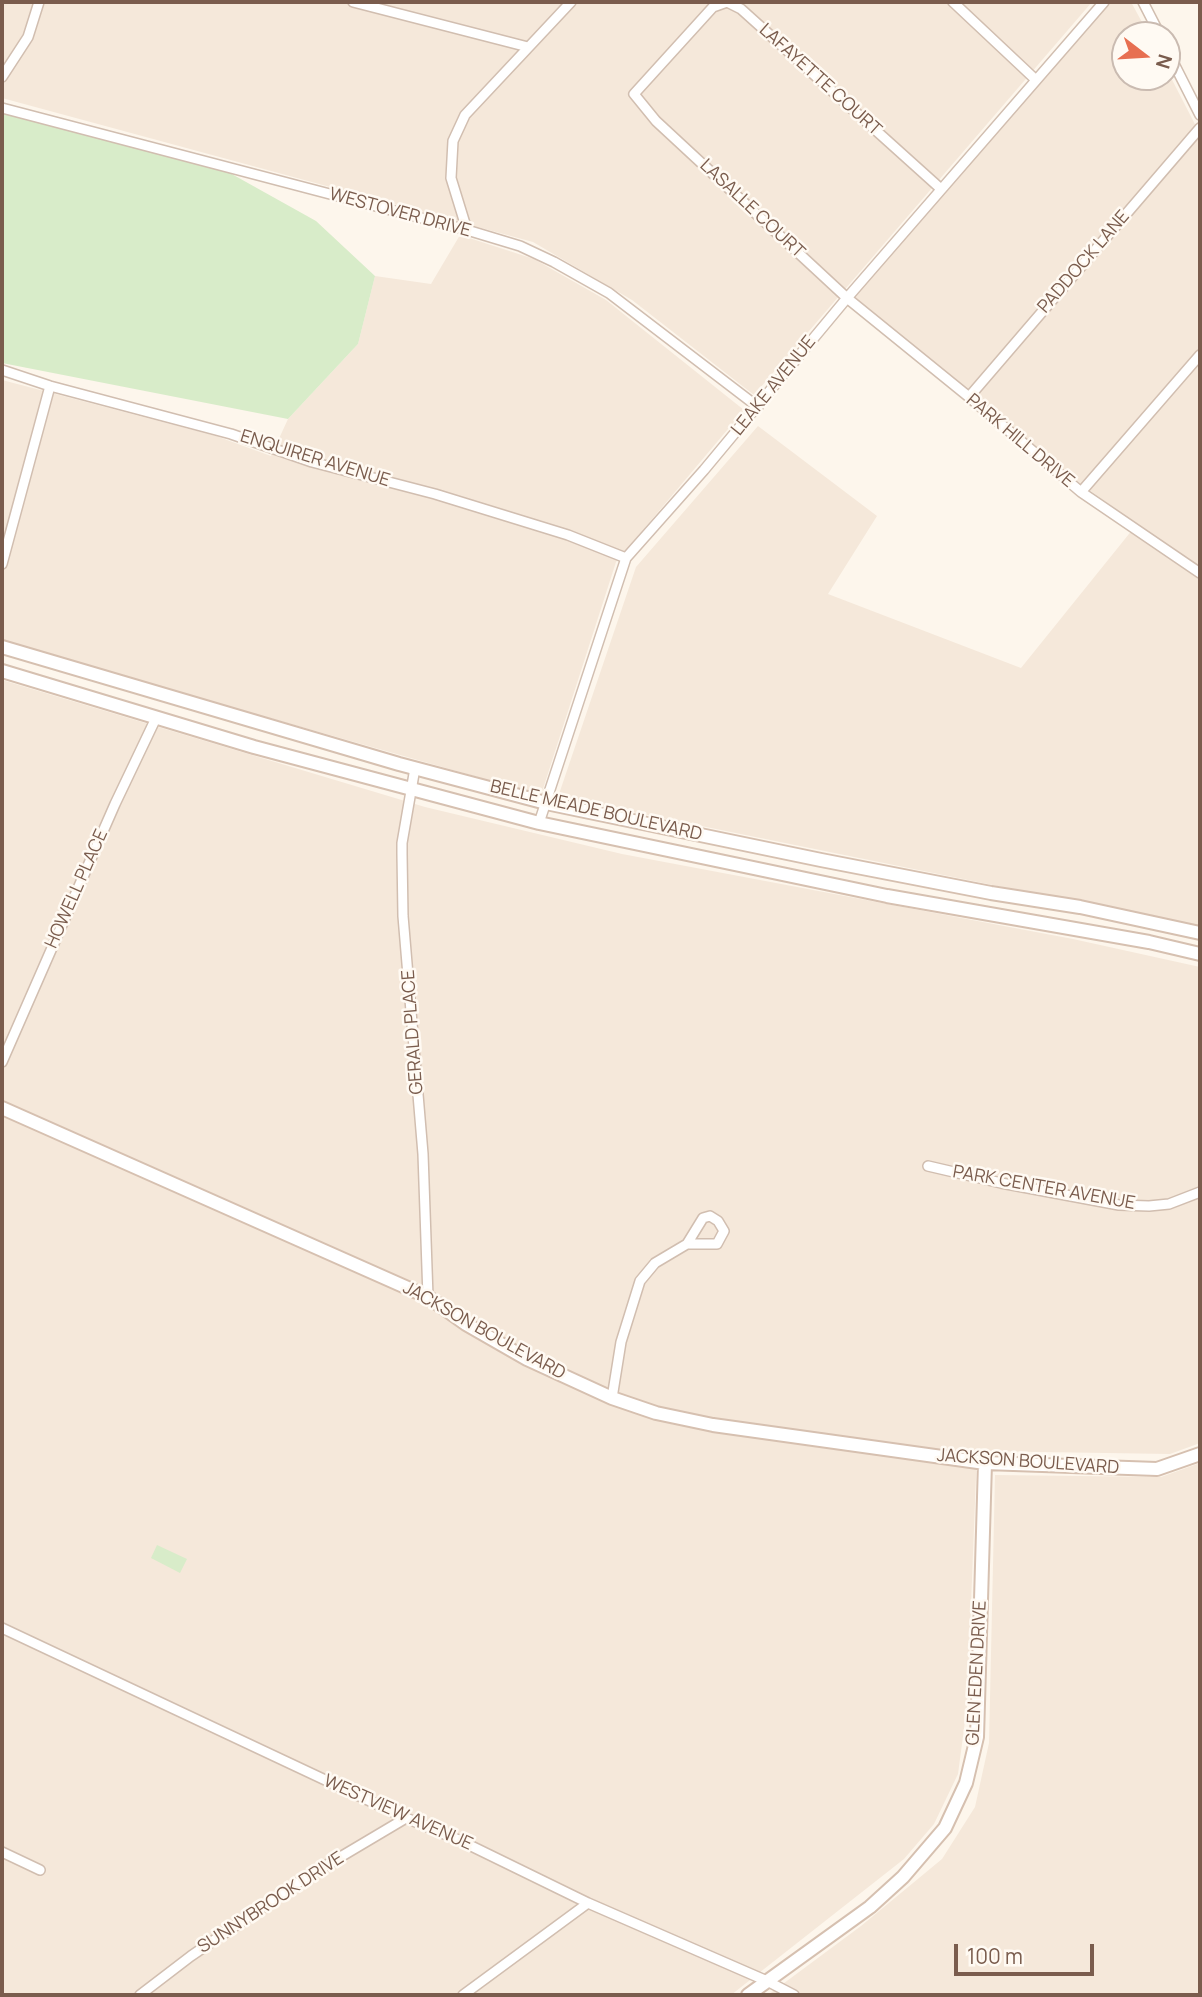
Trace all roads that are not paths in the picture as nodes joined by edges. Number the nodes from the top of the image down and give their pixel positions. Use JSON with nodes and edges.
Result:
{"nodes":[{"id":1,"x":38,"y":2,"type":"edge"},
{"id":2,"x":353,"y":2,"type":"edge"},
{"id":3,"x":571,"y":2,"type":"edge"},
{"id":4,"x":953,"y":2,"type":"edge"},
{"id":5,"x":1104,"y":2,"type":"edge"},
{"id":6,"x":1143,"y":2,"type":"edge"},
{"id":7,"x":1153,"y":21,"type":"edge"},
{"id":8,"x":528,"y":47,"type":"junction"},
{"id":9,"x":2,"y":78,"type":"edge"},
{"id":10,"x":1181,"y":78,"type":"edge"},
{"id":11,"x":1036,"y":80,"type":"junction"},
{"id":12,"x":2,"y":108,"type":"edge"},
{"id":13,"x":1200,"y":115,"type":"edge"},
{"id":14,"x":656,"y":121,"type":"joint"},
{"id":15,"x":1200,"y":128,"type":"edge"},
{"id":16,"x":941,"y":189,"type":"junction"},
{"id":17,"x":467,"y":230,"type":"junction"},
{"id":18,"x":847,"y":298,"type":"junction"},
{"id":19,"x":1200,"y":355,"type":"edge"},
{"id":20,"x":2,"y":370,"type":"edge"},
{"id":21,"x":50,"y":386,"type":"junction"},
{"id":22,"x":969,"y":397,"type":"junction"},
{"id":23,"x":758,"y":407,"type":"junction"},
{"id":24,"x":1081,"y":492,"type":"junction"},
{"id":25,"x":625,"y":558,"type":"junction"},
{"id":26,"x":2,"y":564,"type":"edge"},
{"id":27,"x":1200,"y":573,"type":"edge"},
{"id":28,"x":2,"y":647,"type":"edge"},
{"id":29,"x":2,"y":671,"type":"edge"},
{"id":30,"x":162,"y":694,"type":"junction"},
{"id":31,"x":156,"y":718,"type":"junction"},
{"id":32,"x":415,"y":768,"type":"junction"},
{"id":33,"x":411,"y":790,"type":"junction"},
{"id":34,"x":546,"y":803,"type":"junction"},
{"id":35,"x":539,"y":823,"type":"junction"},
{"id":36,"x":757,"y":847,"type":"junction"},
{"id":37,"x":821,"y":860,"type":"junction"},
{"id":38,"x":754,"y":868,"type":"junction"},
{"id":39,"x":816,"y":881,"type":"junction"},
{"id":40,"x":1200,"y":933,"type":"edge"},
{"id":41,"x":1200,"y":954,"type":"edge"},
{"id":42,"x":2,"y":1062,"type":"edge"},
{"id":43,"x":2,"y":1108,"type":"edge"},
{"id":44,"x":928,"y":1166,"type":"dead end"},
{"id":45,"x":1200,"y":1192,"type":"edge"},
{"id":46,"x":687,"y":1244,"type":"dead end"},
{"id":47,"x":428,"y":1297,"type":"junction"},
{"id":48,"x":612,"y":1398,"type":"junction"},
{"id":49,"x":1200,"y":1454,"type":"edge"},
{"id":50,"x":985,"y":1463,"type":"junction"},
{"id":51,"x":2,"y":1628,"type":"edge"},
{"id":52,"x":406,"y":1818,"type":"junction"},
{"id":53,"x":2,"y":1852,"type":"edge"},
{"id":54,"x":40,"y":1870,"type":"dead end"},
{"id":55,"x":588,"y":1903,"type":"junction"},
{"id":56,"x":767,"y":1981,"type":"junction"},
{"id":57,"x":140,"y":1995,"type":"edge"},
{"id":58,"x":463,"y":1995,"type":"edge"},
{"id":59,"x":748,"y":1995,"type":"edge"},
{"id":60,"x":794,"y":1995,"type":"edge"}],
"edges":[{"from":1,"to":9,"type":"street"},
{"from":2,"to":8,"type":"street"},
{"from":3,"to":8,"type":"street"},
{"from":4,"to":11,"type":"street"},
{"from":5,"to":11,"type":"street","name":"LEAKE AVENUE"},
{"from":6,"to":7,"type":"street"},
{"from":8,"to":17,"type":"street"},
{"from":10,"to":13,"type":"street"},
{"from":11,"to":16,"type":"street","name":"LEAKE AVENUE"},
{"from":12,"to":17,"type":"street","name":"WESTOVER DRIVE"},
{"from":14,"to":16,"type":"street","name":"LAFAYETTE COURT"},
{"from":14,"to":18,"type":"street","name":"LASALLE COURT"},
{"from":15,"to":22,"type":"street","name":"PADDOCK LANE"},
{"from":16,"to":18,"type":"street","name":"LEAKE AVENUE"},
{"from":17,"to":23,"type":"street","name":"WESTOVER DRIVE"},
{"from":18,"to":22,"type":"street","name":"PARK HILL DRIVE"},
{"from":18,"to":23,"type":"street","name":"LEAKE AVENUE"},
{"from":19,"to":24,"type":"street"},
{"from":20,"to":21,"type":"street","name":"ENQUIRER AVENUE"},
{"from":21,"to":25,"type":"street","name":"ENQUIRER AVENUE"},
{"from":21,"to":26,"type":"street"},
{"from":22,"to":24,"type":"street","name":"PARK HILL DRIVE"},
{"from":23,"to":25,"type":"street","name":"LEAKE AVENUE"},
{"from":24,"to":27,"type":"street","name":"PARK HILL DRIVE"},
{"from":25,"to":34,"type":"street","name":"LEAKE AVENUE"},
{"from":28,"to":30,"type":"main road","name":"BELLE MEADE BOULEVARD"},
{"from":29,"to":31,"type":"main road","name":"BELLE MEADE BOULEVARD"},
{"from":30,"to":31,"type":"main road"},
{"from":30,"to":32,"type":"main road","name":"BELLE MEADE BOULEVARD"},
{"from":31,"to":33,"type":"main road","name":"BELLE MEADE BOULEVARD"},
{"from":31,"to":42,"type":"street","name":"HOWELL PLACE"},
{"from":32,"to":33,"type":"street","name":"GERALD PLACE"},
{"from":32,"to":34,"type":"main road","name":"BELLE MEADE BOULEVARD"},
{"from":33,"to":35,"type":"main road","name":"BELLE MEADE BOULEVARD"},
{"from":33,"to":47,"type":"street","name":"GERALD PLACE"},
{"from":34,"to":35,"type":"street","name":"LEAKE AVENUE"},
{"from":34,"to":36,"type":"main road","name":"BELLE MEADE BOULEVARD"},
{"from":35,"to":38,"type":"main road","name":"BELLE MEADE BOULEVARD"},
{"from":36,"to":37,"type":"main road","name":"BELLE MEADE BOULEVARD"},
{"from":36,"to":38,"type":"main road"},
{"from":37,"to":39,"type":"main road"},
{"from":37,"to":40,"type":"main road","name":"BELLE MEADE BOULEVARD"},
{"from":38,"to":39,"type":"main road","name":"BELLE MEADE BOULEVARD"},
{"from":39,"to":41,"type":"main road","name":"BELLE MEADE BOULEVARD"},
{"from":43,"to":47,"type":"main road","name":"JACKSON BOULEVARD"},
{"from":44,"to":45,"type":"street","name":"PARK CENTER AVENUE"},
{"from":46,"to":48,"type":"street"},
{"from":47,"to":48,"type":"main road","name":"JACKSON BOULEVARD"},
{"from":48,"to":50,"type":"main road","name":"JACKSON BOULEVARD"},
{"from":49,"to":50,"type":"main road","name":"JACKSON BOULEVARD"},
{"from":50,"to":56,"type":"main road","name":"GLEN EDEN DRIVE"},
{"from":51,"to":52,"type":"street","name":"WESTVIEW AVENUE"},
{"from":52,"to":55,"type":"street","name":"WESTVIEW AVENUE"},
{"from":52,"to":57,"type":"street","name":"SUNNYBROOK DRIVE"},
{"from":53,"to":54,"type":"street"},
{"from":55,"to":56,"type":"street","name":"WESTVIEW AVENUE"},
{"from":55,"to":58,"type":"street"},
{"from":56,"to":59,"type":"main road","name":"GLEN EDEN DRIVE"},
{"from":56,"to":60,"type":"street","name":"WESTVIEW AVENUE"}]}
